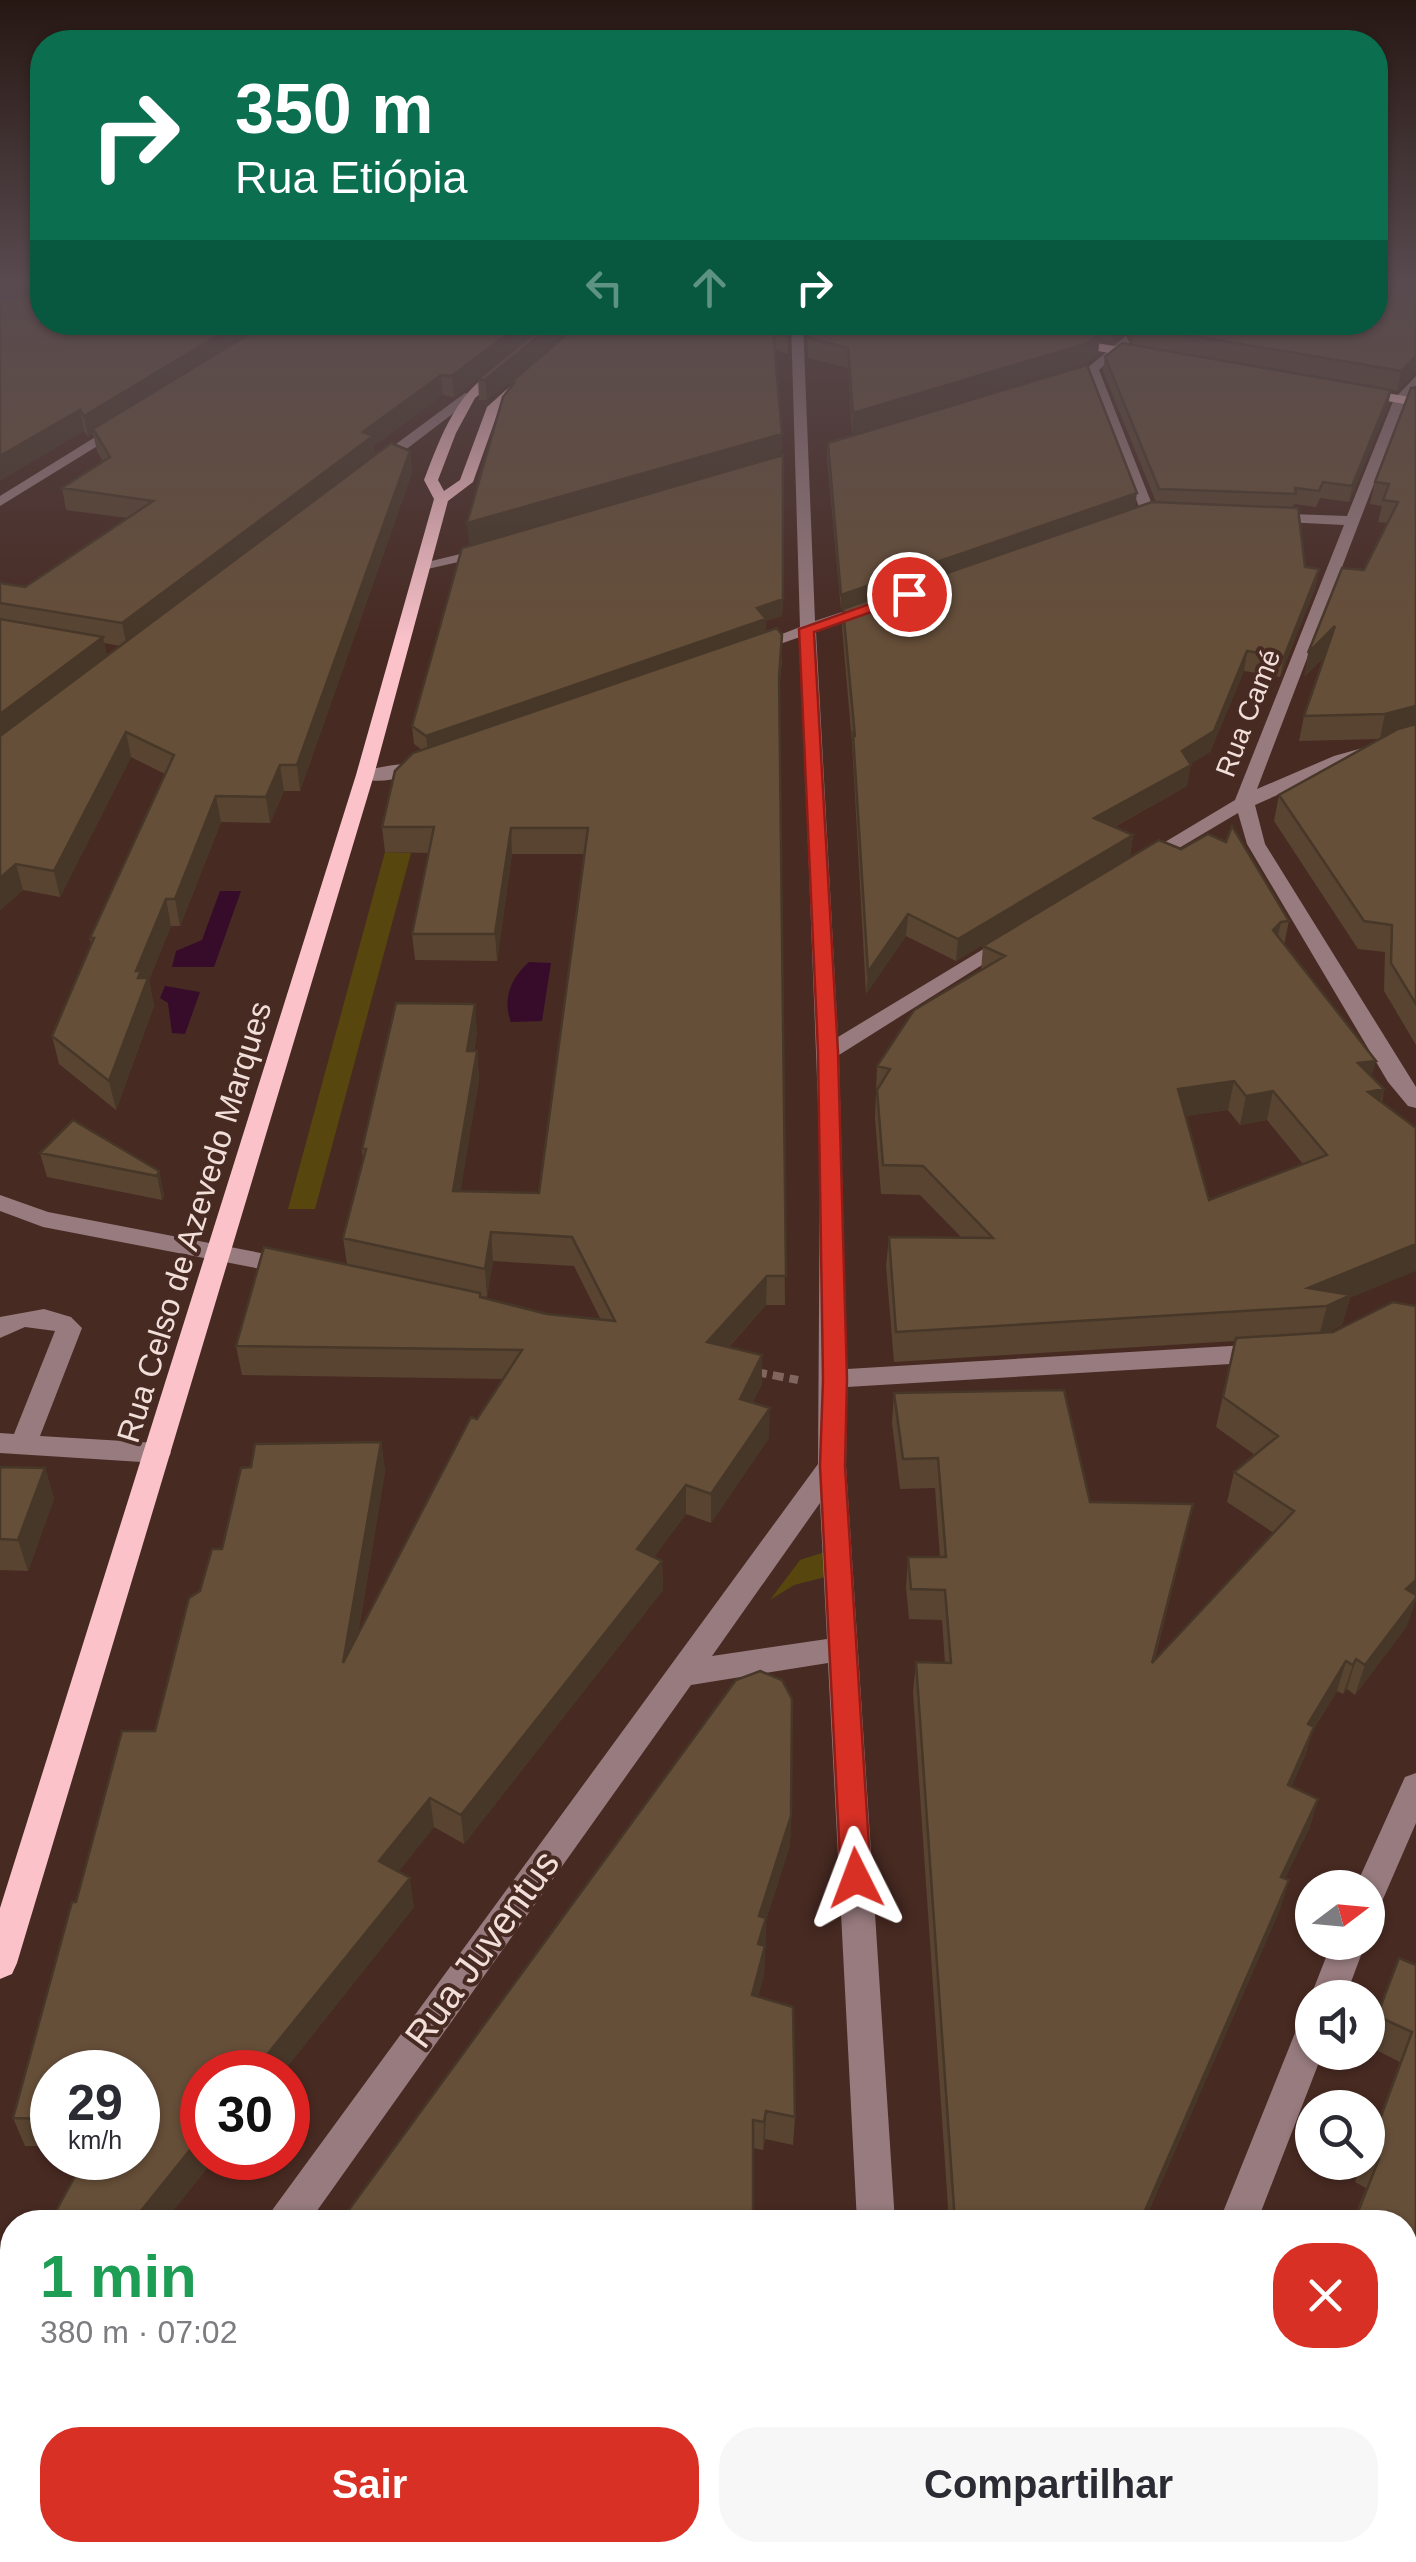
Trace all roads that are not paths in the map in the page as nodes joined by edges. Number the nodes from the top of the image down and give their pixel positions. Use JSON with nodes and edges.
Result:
{"nodes":[{"id":1,"x":460,"y":404,"type":"edge"},
{"id":2,"x":466,"y":404,"type":"edge"},
{"id":3,"x":499,"y":404,"type":"edge"},
{"id":4,"x":799,"y":404,"type":"edge"},
{"id":5,"x":1105,"y":404,"type":"edge"},
{"id":6,"x":1406,"y":404,"type":"edge"},
{"id":7,"x":144,"y":413,"type":"edge"},
{"id":8,"x":356,"y":480,"type":"edge"},
{"id":9,"x":441,"y":499,"type":"junction"},
{"id":10,"x":0,"y":502,"type":"edge"},
{"id":11,"x":1148,"y":512,"type":"junction"},
{"id":12,"x":1168,"y":512,"type":"edge"},
{"id":13,"x":1246,"y":516,"type":"edge"},
{"id":14,"x":1130,"y":518,"type":"edge"},
{"id":15,"x":1354,"y":521,"type":"junction"},
{"id":16,"x":512,"y":544,"type":"edge"},
{"id":17,"x":423,"y":565,"type":"junction"},
{"id":18,"x":896,"y":598,"type":"edge"},
{"id":19,"x":807,"y":629,"type":"junction"},
{"id":20,"x":734,"y":655,"type":"edge"},
{"id":21,"x":1416,"y":738,"type":"edge"},
{"id":22,"x":441,"y":759,"type":"edge"},
{"id":23,"x":366,"y":775,"type":"junction"},
{"id":24,"x":1244,"y":800,"type":"junction"},
{"id":25,"x":1128,"y":870,"type":"edge"},
{"id":26,"x":1028,"y":931,"type":"edge"},
{"id":27,"x":828,"y":1052,"type":"junction"},
{"id":28,"x":1416,"y":1101,"type":"edge"},
{"id":29,"x":0,"y":1203,"type":"edge"},
{"id":30,"x":219,"y":1250,"type":"junction"},
{"id":31,"x":316,"y":1272,"type":"edge"},
{"id":32,"x":0,"y":1329,"type":"edge"},
{"id":33,"x":1286,"y":1352,"type":"edge"},
{"id":34,"x":835,"y":1379,"type":"junction"},
{"id":35,"x":12,"y":1444,"type":"edge"},
{"id":36,"x":157,"y":1453,"type":"junction"},
{"id":37,"x":832,"y":1466,"type":"junction"},
{"id":38,"x":842,"y":1649,"type":"junction"},
{"id":39,"x":678,"y":1676,"type":"junction"},
{"id":40,"x":1416,"y":1786,"type":"edge"},
{"id":41,"x":1379,"y":1870,"type":"edge"},
{"id":42,"x":2,"y":1945,"type":"edge"},
{"id":43,"x":1298,"y":2070,"type":"edge"},
{"id":44,"x":295,"y":2210,"type":"edge"},
{"id":45,"x":875,"y":2210,"type":"edge"},
{"id":46,"x":1243,"y":2210,"type":"edge"}],
"edges":[{"from":1,"to":8,"type":"street"},
{"from":2,"to":9,"type":"main road","name":"Rua Celso de Azevedo Marques"},
{"from":3,"to":9,"type":"main road","name":"Rua Celso de Azevedo Marques"},
{"from":4,"to":19,"type":"street"},
{"from":5,"to":11,"type":"street"},
{"from":6,"to":15,"type":"street","name":"Rua Camé"},
{"from":7,"to":10,"type":"street"},
{"from":9,"to":17,"type":"main road","name":"Rua Celso de Azevedo Marques"},
{"from":11,"to":12,"type":"street"},
{"from":11,"to":14,"type":"street"},
{"from":13,"to":15,"type":"street"},
{"from":15,"to":24,"type":"street","name":"Rua Camé"},
{"from":16,"to":17,"type":"street"},
{"from":17,"to":23,"type":"main road","name":"Rua Celso de Azevedo Marques"},
{"from":18,"to":19,"type":"street"},
{"from":19,"to":20,"type":"street"},
{"from":19,"to":27,"type":"street"},
{"from":21,"to":24,"type":"street"},
{"from":22,"to":23,"type":"street"},
{"from":23,"to":30,"type":"main road","name":"Rua Celso de Azevedo Marques"},
{"from":24,"to":25,"type":"street"},
{"from":24,"to":28,"type":"street","name":"Rua Camé"},
{"from":26,"to":27,"type":"street"},
{"from":27,"to":34,"type":"street"},
{"from":29,"to":30,"type":"street"},
{"from":30,"to":31,"type":"street"},
{"from":30,"to":36,"type":"main road","name":"Rua Celso de Azevedo Marques"},
{"from":32,"to":35,"type":"street"},
{"from":33,"to":34,"type":"street"},
{"from":34,"to":37,"type":"street"},
{"from":35,"to":36,"type":"street"},
{"from":36,"to":42,"type":"main road","name":"Rua Celso de Azevedo Marques"},
{"from":37,"to":38,"type":"street"},
{"from":37,"to":39,"type":"street","name":"Rua Juventus"},
{"from":38,"to":39,"type":"street"},
{"from":38,"to":45,"type":"street"},
{"from":39,"to":44,"type":"street","name":"Rua Juventus"},
{"from":40,"to":41,"type":"street"},
{"from":43,"to":46,"type":"street"}]}
